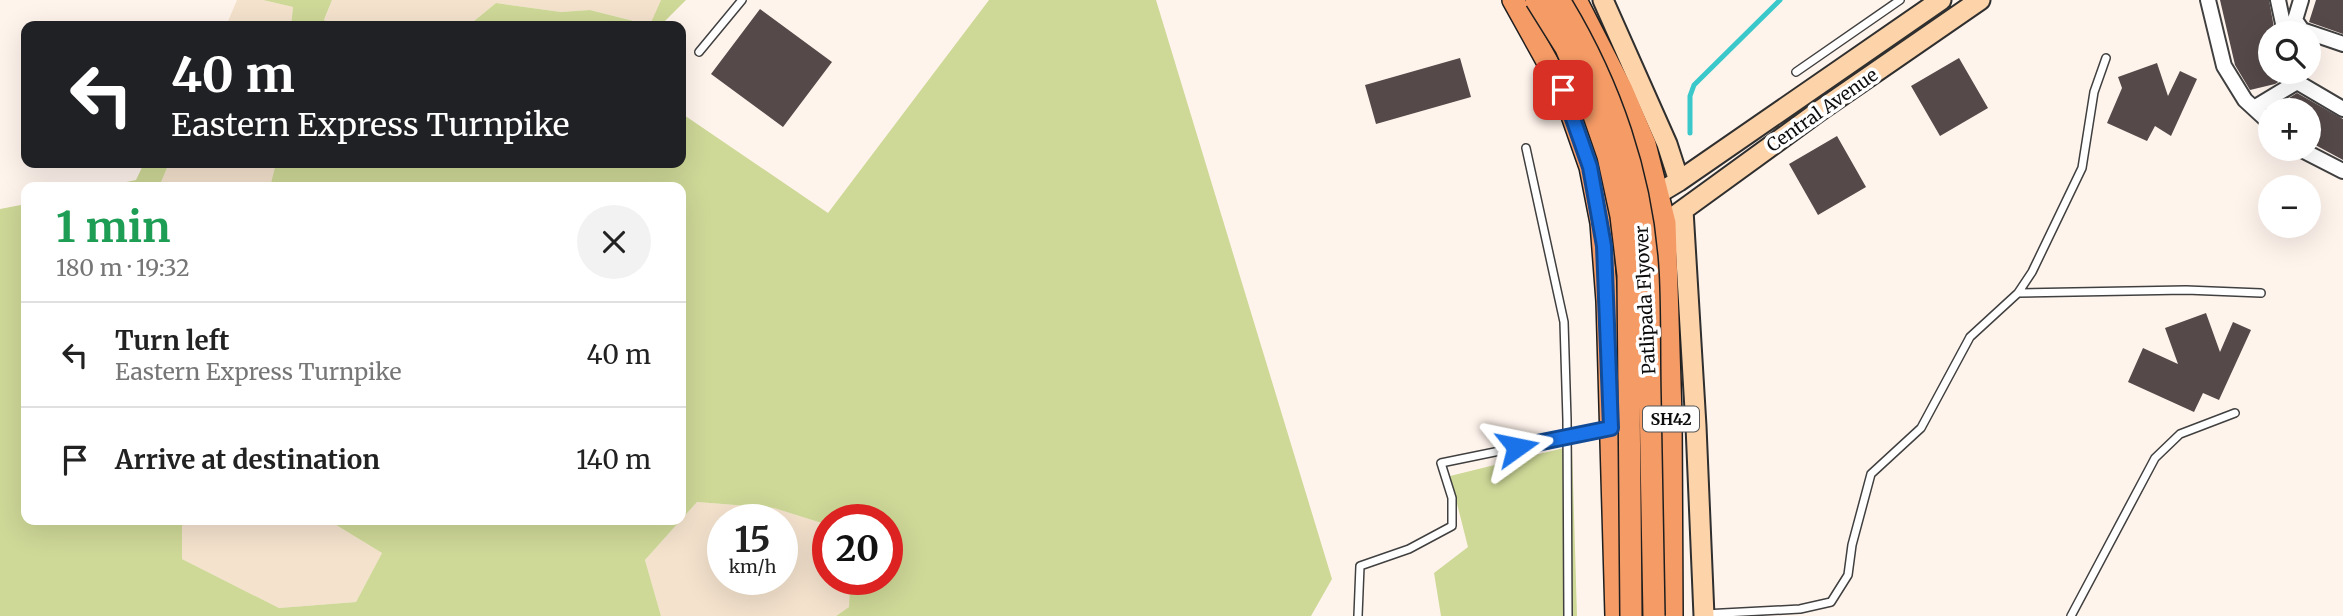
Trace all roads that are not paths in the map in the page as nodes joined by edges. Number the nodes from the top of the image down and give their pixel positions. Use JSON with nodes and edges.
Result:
{"nodes":[{"id":1,"x":742,"y":0,"type":"edge"},
{"id":2,"x":1513,"y":0,"type":"edge"},
{"id":3,"x":1536,"y":0,"type":"edge"},
{"id":4,"x":1559,"y":0,"type":"edge"},
{"id":5,"x":1576,"y":0,"type":"edge"},
{"id":6,"x":1604,"y":0,"type":"edge"},
{"id":7,"x":1900,"y":0,"type":"edge"},
{"id":8,"x":1941,"y":0,"type":"edge"},
{"id":9,"x":1980,"y":0,"type":"edge"},
{"id":10,"x":2208,"y":0,"type":"edge"},
{"id":11,"x":2278,"y":0,"type":"edge"},
{"id":12,"x":2301,"y":0,"type":"edge"},
{"id":13,"x":2282,"y":21,"type":"edge"},
{"id":14,"x":2343,"y":44,"type":"edge"},
{"id":15,"x":699,"y":52,"type":"dead end"},
{"id":16,"x":2106,"y":58,"type":"dead end"},
{"id":17,"x":1796,"y":72,"type":"dead end"},
{"id":18,"x":2286,"y":84,"type":"edge"},
{"id":19,"x":2306,"y":84,"type":"edge"},
{"id":20,"x":2254,"y":108,"type":"junction"},
{"id":21,"x":2343,"y":109,"type":"edge"},
{"id":22,"x":2258,"y":112,"type":"edge"},
{"id":23,"x":1526,"y":148,"type":"dead end"},
{"id":24,"x":2321,"y":160,"type":"edge"},
{"id":25,"x":2343,"y":172,"type":"edge"},
{"id":26,"x":1679,"y":181,"type":"junction"},
{"id":27,"x":1658,"y":194,"type":"junction"},
{"id":28,"x":1683,"y":210,"type":"junction"},
{"id":29,"x":1601,"y":223,"type":"junction"},
{"id":30,"x":1665,"y":223,"type":"junction"},
{"id":31,"x":1604,"y":246,"type":"junction"},
{"id":32,"x":2018,"y":293,"type":"junction"},
{"id":33,"x":2261,"y":293,"type":"dead end"},
{"id":34,"x":2235,"y":412,"type":"dead end"},
{"id":35,"x":1611,"y":428,"type":"junction"},
{"id":36,"x":1567,"y":437,"type":"junction"},
{"id":37,"x":1704,"y":615,"type":"edge"},
{"id":38,"x":1357,"y":616,"type":"edge"},
{"id":39,"x":1569,"y":616,"type":"edge"},
{"id":40,"x":1616,"y":616,"type":"edge"},
{"id":41,"x":1631,"y":616,"type":"edge"},
{"id":42,"x":1654,"y":616,"type":"edge"},
{"id":43,"x":1672,"y":616,"type":"edge"},
{"id":44,"x":2071,"y":616,"type":"edge"}],
"edges":[{"from":1,"to":15,"type":"lane"},
{"from":2,"to":29,"type":"main road"},
{"from":3,"to":41,"type":"main road","name":"Patlipada Flyover","bridge":true},
{"from":4,"to":42,"type":"main road","name":"Patlipada Flyover","bridge":true},
{"from":5,"to":27,"type":"main road","number":"SH42"},
{"from":6,"to":26,"type":"main road"},
{"from":7,"to":17,"type":"lane"},
{"from":8,"to":26,"type":"main road","name":"Central Avenue"},
{"from":9,"to":28,"type":"main road","name":"Central Avenue"},
{"from":10,"to":20,"type":"street"},
{"from":11,"to":13,"type":"street"},
{"from":12,"to":14,"type":"street"},
{"from":16,"to":32,"type":"lane"},
{"from":18,"to":20,"type":"street"},
{"from":19,"to":21,"type":"street"},
{"from":20,"to":22,"type":"street"},
{"from":23,"to":36,"type":"lane"},
{"from":24,"to":25,"type":"street"},
{"from":26,"to":27,"type":"main road","name":"Central Avenue"},
{"from":27,"to":29,"type":"main road","name":"Central Avenue"},
{"from":27,"to":30,"type":"main road","number":"SH42"},
{"from":28,"to":30,"type":"main road","name":"Central Avenue"},
{"from":28,"to":37,"type":"main road"},
{"from":29,"to":31,"type":"main road"},
{"from":30,"to":31,"type":"main road","name":"Central Avenue"},
{"from":30,"to":43,"type":"main road","number":"SH42"},
{"from":31,"to":35,"type":"main road"},
{"from":32,"to":33,"type":"lane"},
{"from":32,"to":37,"type":"lane"},
{"from":34,"to":44,"type":"lane"},
{"from":35,"to":36,"type":"lane"},
{"from":35,"to":40,"type":"main road"},
{"from":36,"to":38,"type":"lane"},
{"from":36,"to":39,"type":"lane"}]}
